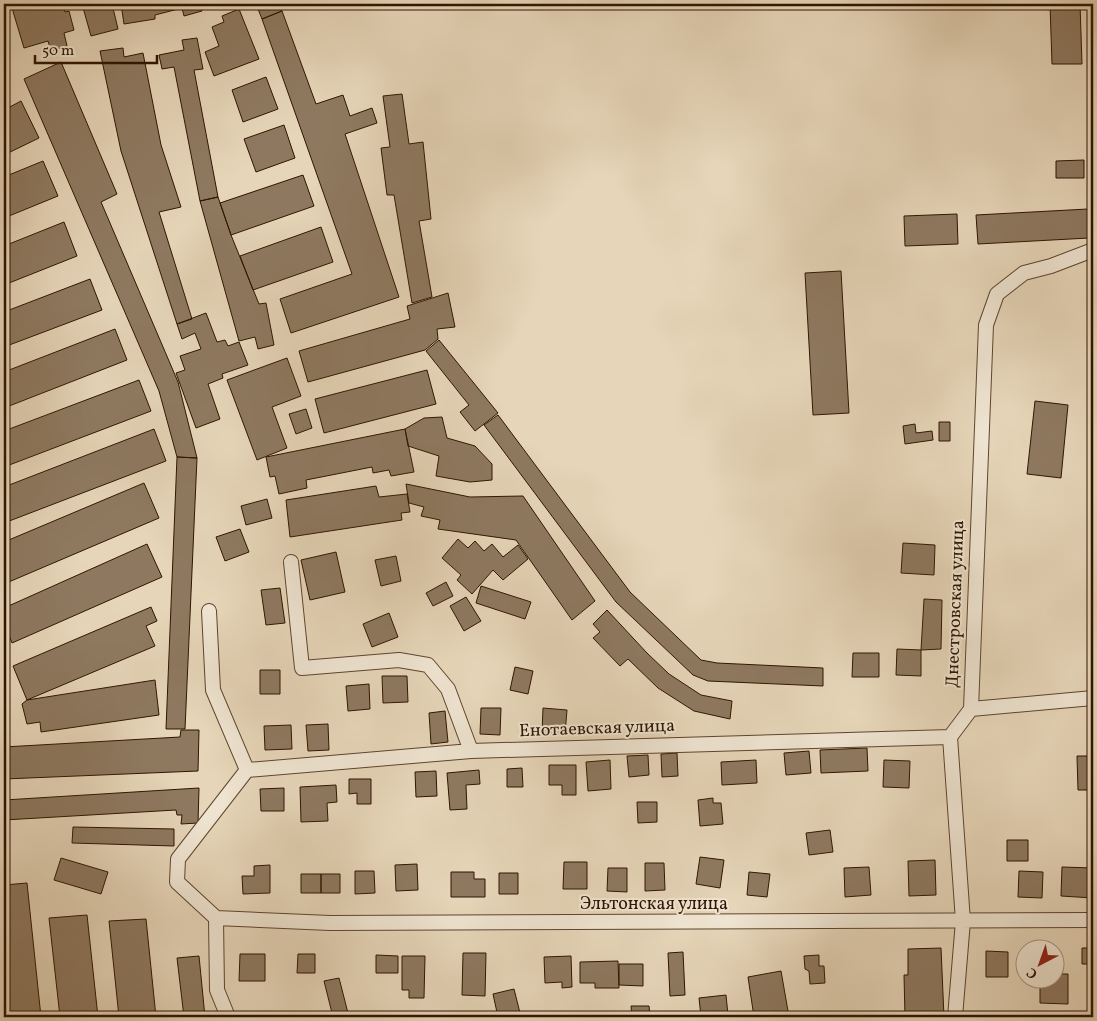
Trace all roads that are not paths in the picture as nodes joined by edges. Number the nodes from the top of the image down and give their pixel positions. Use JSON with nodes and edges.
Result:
{"nodes":[{"id":1,"x":1093,"y":250,"type":"edge"},
{"id":2,"x":291,"y":562,"type":"dead end"},
{"id":3,"x":209,"y":611,"type":"dead end"},
{"id":4,"x":1093,"y":698,"type":"edge"},
{"id":5,"x":971,"y":709,"type":"junction"},
{"id":6,"x":950,"y":737,"type":"junction"},
{"id":7,"x":471,"y":752,"type":"junction"},
{"id":8,"x":246,"y":770,"type":"junction"},
{"id":9,"x":216,"y":918,"type":"junction"},
{"id":10,"x":1093,"y":920,"type":"edge"},
{"id":11,"x":963,"y":921,"type":"junction"},
{"id":12,"x":228,"y":1017,"type":"edge"},
{"id":13,"x":955,"y":1017,"type":"edge"}],
"edges":[{"from":1,"to":5,"type":"street","name":"Днестровская улица"},
{"from":2,"to":7,"type":"street"},
{"from":3,"to":8,"type":"street"},
{"from":4,"to":5,"type":"street"},
{"from":5,"to":6,"type":"street","name":"Днестровская улица"},
{"from":6,"to":7,"type":"street","name":"Енотаевская улица"},
{"from":6,"to":11,"type":"street"},
{"from":7,"to":8,"type":"street","name":"Енотаевская улица"},
{"from":8,"to":9,"type":"street"},
{"from":9,"to":11,"type":"street","name":"Эльтонская улица"},
{"from":9,"to":12,"type":"street"},
{"from":10,"to":11,"type":"street","name":"Эльтонская улица"},
{"from":11,"to":13,"type":"street"}]}
